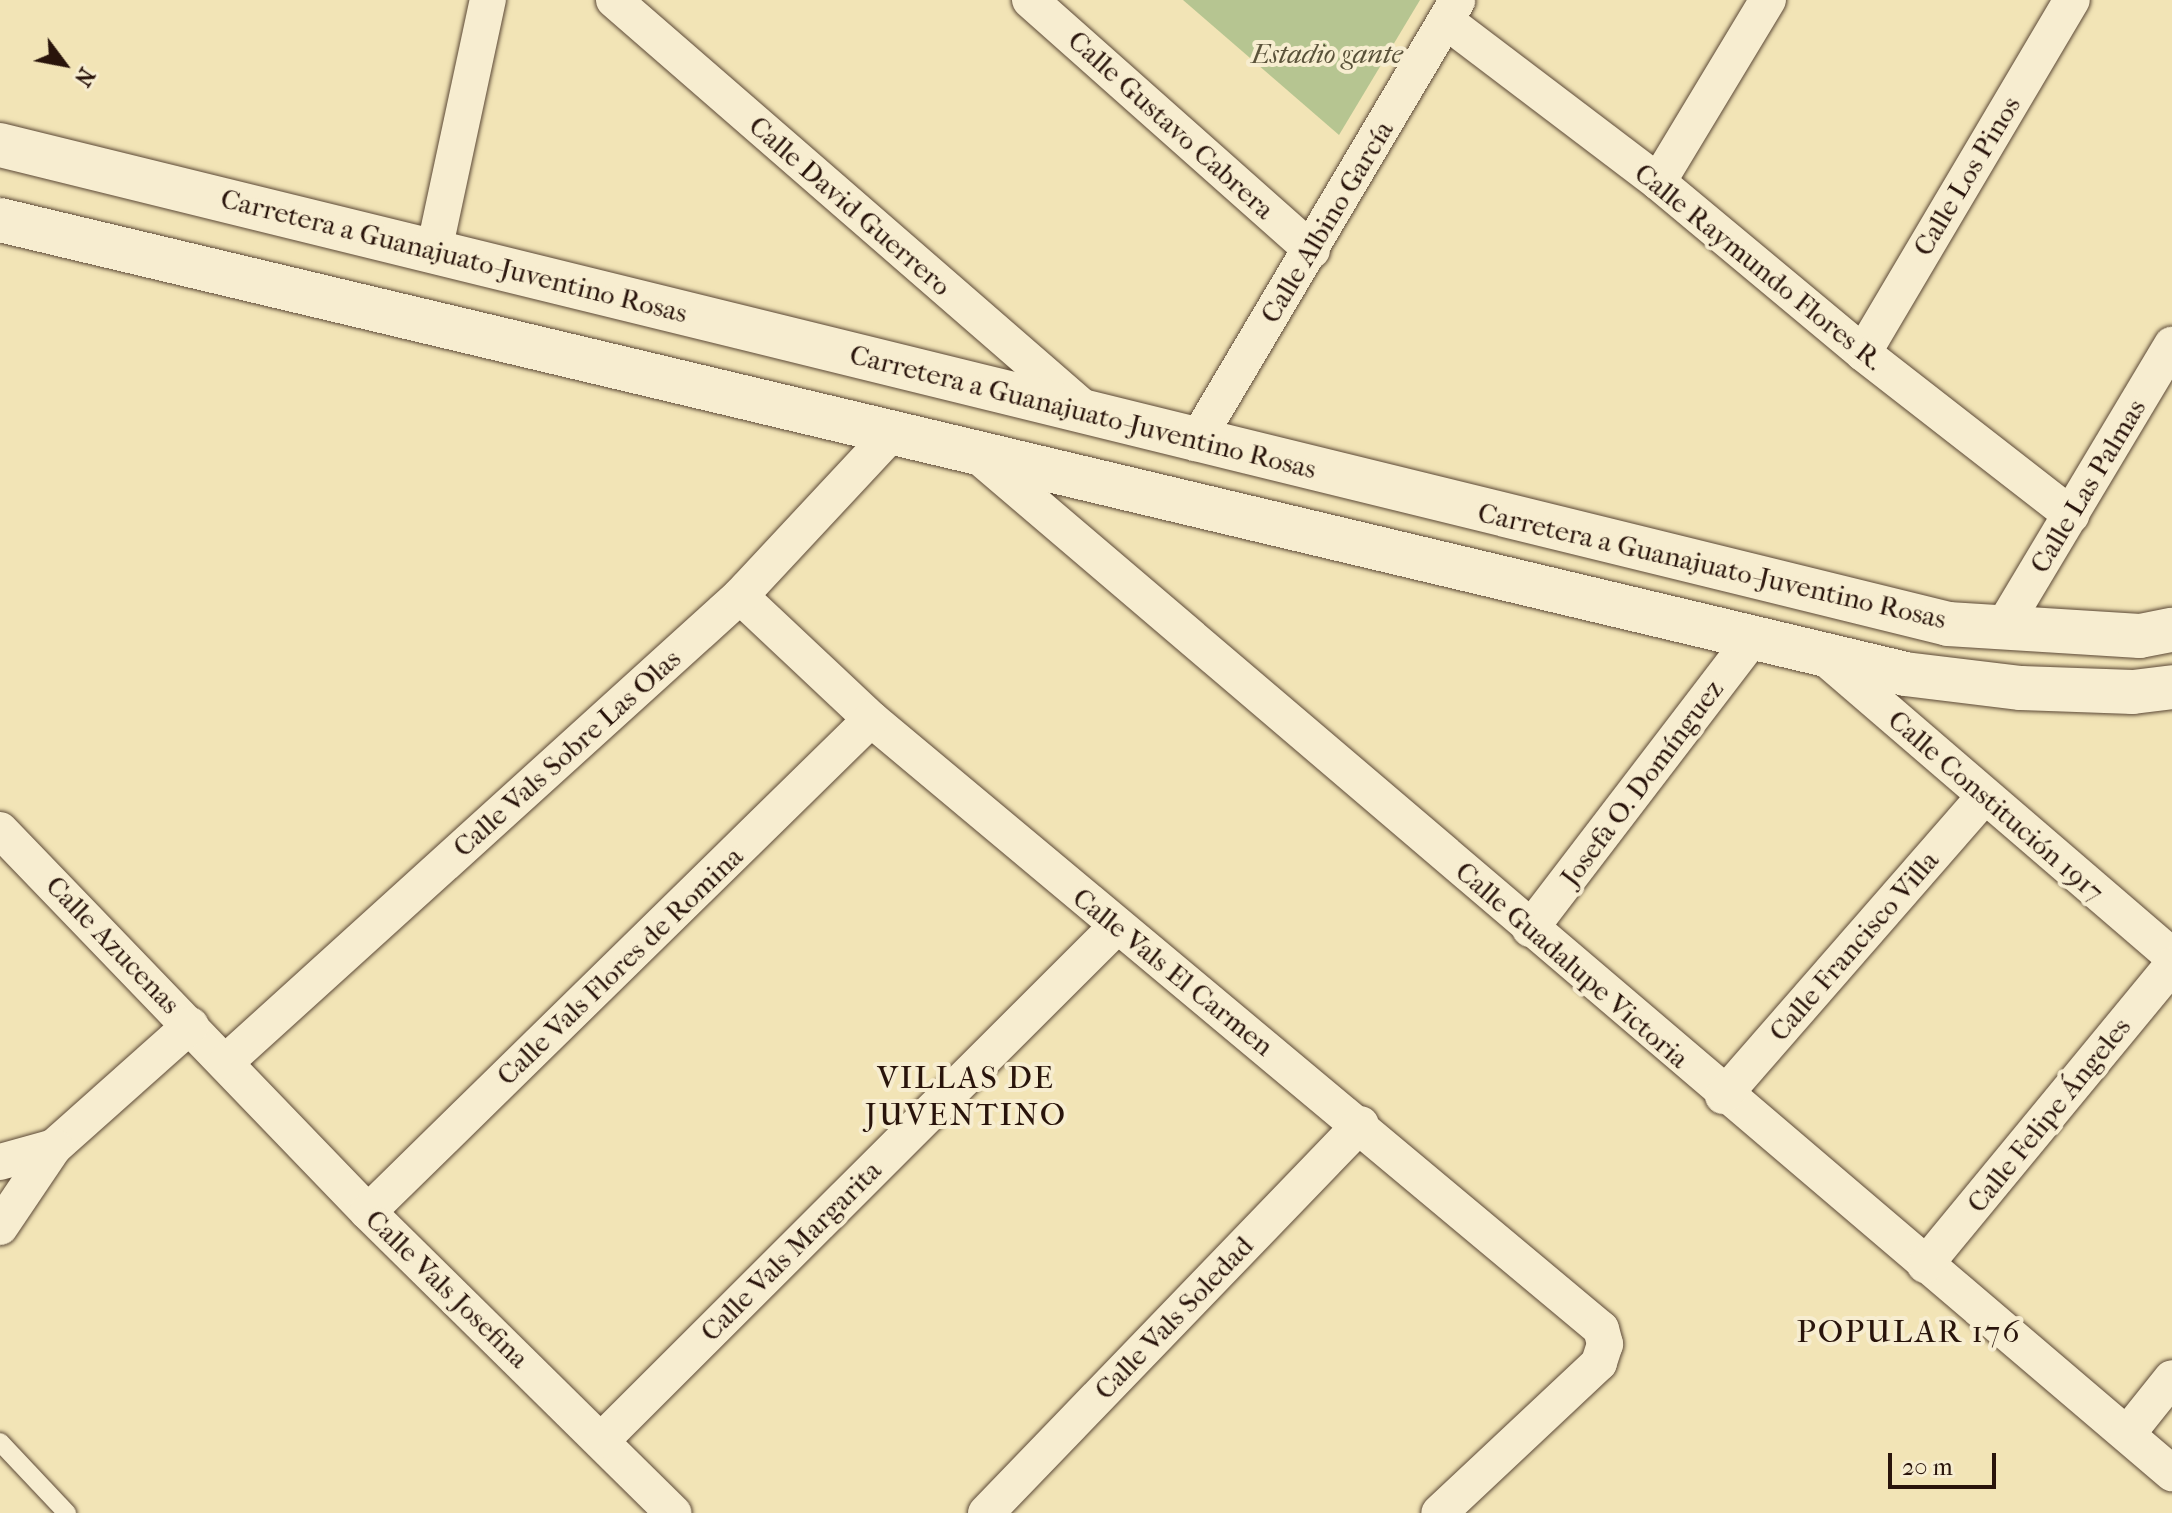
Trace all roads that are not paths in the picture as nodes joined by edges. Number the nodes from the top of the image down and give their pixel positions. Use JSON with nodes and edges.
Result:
{"nodes":[{"id":1,"x":488,"y":0,"type":"edge"},
{"id":2,"x":614,"y":0,"type":"edge"},
{"id":3,"x":1030,"y":0,"type":"edge"},
{"id":4,"x":1768,"y":0,"type":"edge"},
{"id":5,"x":2072,"y":0,"type":"edge"},
{"id":6,"x":1452,"y":10,"type":"edge"},
{"id":7,"x":0,"y":145,"type":"edge"},
{"id":8,"x":1658,"y":182,"type":"junction"},
{"id":9,"x":257,"y":209,"type":"junction"},
{"id":10,"x":0,"y":220,"type":"edge"},
{"id":11,"x":1312,"y":250,"type":"junction"},
{"id":12,"x":434,"y":251,"type":"junction"},
{"id":13,"x":240,"y":276,"type":"junction"},
{"id":14,"x":2172,"y":345,"type":"edge"},
{"id":15,"x":1863,"y":353,"type":"junction"},
{"id":16,"x":1087,"y":411,"type":"junction"},
{"id":17,"x":894,"y":431,"type":"junction"},
{"id":18,"x":1195,"y":443,"type":"junction"},
{"id":19,"x":975,"y":453,"type":"junction"},
{"id":20,"x":2071,"y":515,"type":"junction"},
{"id":21,"x":740,"y":596,"type":"junction"},
{"id":22,"x":2003,"y":627,"type":"junction"},
{"id":23,"x":2172,"y":630,"type":"edge"},
{"id":24,"x":1754,"y":636,"type":"junction"},
{"id":25,"x":1822,"y":655,"type":"junction"},
{"id":26,"x":2172,"y":687,"type":"edge"},
{"id":27,"x":871,"y":719,"type":"junction"},
{"id":28,"x":1984,"y":797,"type":"junction"},
{"id":29,"x":0,"y":830,"type":"edge"},
{"id":30,"x":1116,"y":927,"type":"junction"},
{"id":31,"x":1530,"y":929,"type":"junction"},
{"id":32,"x":2172,"y":956,"type":"edge"},
{"id":33,"x":2172,"y":965,"type":"edge"},
{"id":34,"x":191,"y":1025,"type":"junction"},
{"id":35,"x":227,"y":1061,"type":"junction"},
{"id":36,"x":1723,"y":1096,"type":"junction"},
{"id":37,"x":1361,"y":1124,"type":"junction"},
{"id":38,"x":54,"y":1147,"type":"junction"},
{"id":39,"x":0,"y":1162,"type":"edge"},
{"id":40,"x":368,"y":1212,"type":"junction"},
{"id":41,"x":0,"y":1227,"type":"edge"},
{"id":42,"x":1925,"y":1265,"type":"junction"},
{"id":43,"x":2172,"y":1378,"type":"edge"},
{"id":44,"x":2128,"y":1433,"type":"junction"},
{"id":45,"x":602,"y":1440,"type":"junction"},
{"id":46,"x":0,"y":1442,"type":"edge"},
{"id":47,"x":2172,"y":1473,"type":"edge"},
{"id":48,"x":67,"y":1513,"type":"edge"},
{"id":49,"x":673,"y":1513,"type":"edge"},
{"id":50,"x":986,"y":1513,"type":"edge"},
{"id":51,"x":1439,"y":1513,"type":"edge"}],
"edges":[{"from":1,"to":12,"type":"street"},
{"from":2,"to":16,"type":"street","name":"Calle David Guerrero"},
{"from":3,"to":11,"type":"street","name":"Calle Gustavo Cabrera"},
{"from":4,"to":8,"type":"street"},
{"from":5,"to":15,"type":"street","name":"Calle Los Pinos"},
{"from":6,"to":8,"type":"street","name":"Calle Raymundo Flores R."},
{"from":6,"to":11,"type":"street","name":"Calle Albino García"},
{"from":7,"to":9,"type":"main road","name":"Carretera a Guanajuato-Juventino Rosas"},
{"from":8,"to":15,"type":"street","name":"Calle Raymundo Flores R."},
{"from":9,"to":12,"type":"main road","name":"Carretera a Guanajuato-Juventino Rosas"},
{"from":9,"to":13,"type":"main road"},
{"from":10,"to":13,"type":"main road","name":"Carretera a Guanajuato-Juventino Rosas"},
{"from":11,"to":18,"type":"street","name":"Calle Albino García"},
{"from":12,"to":16,"type":"main road","name":"Carretera a Guanajuato-Juventino Rosas"},
{"from":13,"to":17,"type":"main road","name":"Carretera a Guanajuato-Juventino Rosas"},
{"from":14,"to":20,"type":"street","name":"Calle Las Palmas"},
{"from":15,"to":20,"type":"street","name":"Calle Raymundo Flores R."},
{"from":16,"to":18,"type":"main road","name":"Carretera a Guanajuato-Juventino Rosas"},
{"from":17,"to":19,"type":"main road","name":"Carretera a Guanajuato-Juventino Rosas"},
{"from":17,"to":21,"type":"street","name":"Calle Vals Sobre Las Olas"},
{"from":18,"to":22,"type":"main road","name":"Carretera a Guanajuato-Juventino Rosas"},
{"from":19,"to":24,"type":"main road","name":"Carretera a Guanajuato-Juventino Rosas"},
{"from":19,"to":31,"type":"street","name":"Calle Guadalupe Victoria"},
{"from":20,"to":22,"type":"street","name":"Calle Las Palmas"},
{"from":21,"to":27,"type":"street","name":"Calle Vals El Carmen"},
{"from":21,"to":35,"type":"street","name":"Calle Vals Sobre Las Olas"},
{"from":22,"to":23,"type":"main road","name":"Carretera a Guanajuato-Juventino Rosas"},
{"from":24,"to":25,"type":"main road","name":"Carretera a Guanajuato-Juventino Rosas"},
{"from":24,"to":31,"type":"street","name":"Josefa O. Domínguez"},
{"from":25,"to":26,"type":"main road","name":"Carretera a Guanajuato-Juventino Rosas"},
{"from":25,"to":28,"type":"street","name":"Calle Constitución 1917"},
{"from":27,"to":30,"type":"street","name":"Calle Vals El Carmen"},
{"from":27,"to":40,"type":"street","name":"Calle Vals Flores de Romina"},
{"from":28,"to":32,"type":"street","name":"Calle Constitución 1917"},
{"from":28,"to":36,"type":"street","name":"Calle Francisco Villa"},
{"from":29,"to":34,"type":"street","name":"Calle Azucenas"},
{"from":30,"to":37,"type":"street","name":"Calle Vals El Carmen"},
{"from":30,"to":45,"type":"street","name":"Calle Vals Margarita"},
{"from":31,"to":36,"type":"street","name":"Calle Guadalupe Victoria"},
{"from":33,"to":42,"type":"street","name":"Calle Felipe Ángeles"},
{"from":34,"to":35,"type":"street","name":"Calle Azucenas"},
{"from":34,"to":38,"type":"street"},
{"from":35,"to":40,"type":"street","name":"Calle Vals Josefina"},
{"from":36,"to":42,"type":"street","name":"Calle Guadalupe Victoria"},
{"from":37,"to":50,"type":"street","name":"Calle Vals Soledad"},
{"from":37,"to":51,"type":"street","name":"Calle Vals El Carmen"},
{"from":38,"to":39,"type":"street"},
{"from":38,"to":41,"type":"street"},
{"from":40,"to":45,"type":"street","name":"Calle Vals Josefina"},
{"from":42,"to":44,"type":"street","name":"Calle Guadalupe Victoria"},
{"from":43,"to":44,"type":"street"},
{"from":44,"to":47,"type":"street","name":"Calle Guadalupe Victoria"},
{"from":45,"to":49,"type":"street","name":"Calle Vals Josefina"},
{"from":46,"to":48,"type":"lane"}]}
